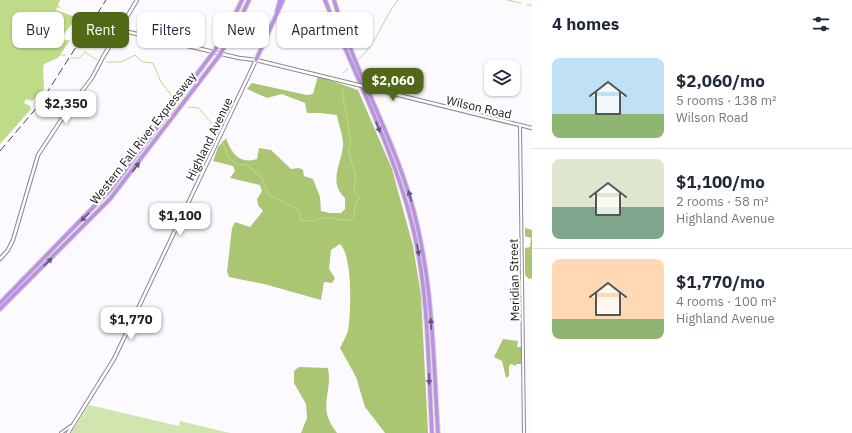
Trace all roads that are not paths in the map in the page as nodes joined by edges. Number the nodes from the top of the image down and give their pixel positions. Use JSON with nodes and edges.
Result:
{"nodes":[{"id":1,"x":138,"y":0,"type":"edge"},
{"id":2,"x":242,"y":0,"type":"edge"},
{"id":3,"x":249,"y":0,"type":"edge"},
{"id":4,"x":281,"y":0,"type":"edge"},
{"id":5,"x":325,"y":0,"type":"edge"},
{"id":6,"x":334,"y":0,"type":"edge"},
{"id":7,"x":129,"y":15,"type":"edge"},
{"id":8,"x":129,"y":32,"type":"edge"},
{"id":9,"x":109,"y":48,"type":"edge"},
{"id":10,"x":256,"y":60,"type":"junction"},
{"id":11,"x":520,"y":126,"type":"junction"},
{"id":12,"x":532,"y":128,"type":"edge"},
{"id":13,"x":0,"y":259,"type":"edge"},
{"id":14,"x":0,"y":303,"type":"edge"},
{"id":15,"x":0,"y":309,"type":"edge"},
{"id":16,"x":74,"y":423,"type":"junction"},
{"id":17,"x":61,"y":433,"type":"edge"},
{"id":18,"x":68,"y":433,"type":"edge"},
{"id":19,"x":432,"y":433,"type":"edge"},
{"id":20,"x":438,"y":433,"type":"edge"},
{"id":21,"x":524,"y":433,"type":"edge"}],
"edges":[{"from":1,"to":7,"type":"main road"},
{"from":2,"to":14,"type":"highway","name":"Western Fall River Expressway","one_way":true,"bridge":true},
{"from":15,"to":3,"type":"highway","name":"Western Fall River Expressway","one_way":true,"bridge":true},
{"from":4,"to":10,"type":"highway"},
{"from":5,"to":19,"type":"highway","one_way":true},
{"from":20,"to":6,"type":"highway","one_way":true},
{"from":8,"to":10,"type":"main road","name":"Wilson Road"},
{"from":9,"to":13,"type":"main road"},
{"from":10,"to":11,"type":"main road","name":"Wilson Road","bridge":true},
{"from":10,"to":16,"type":"main road","name":"Highland Avenue"},
{"from":11,"to":12,"type":"main road","name":"Wilson Road"},
{"from":11,"to":21,"type":"street","name":"Meridian Street"},
{"from":16,"to":17,"type":"street","name":"Highland Avenue"},
{"from":16,"to":18,"type":"main road"}]}
